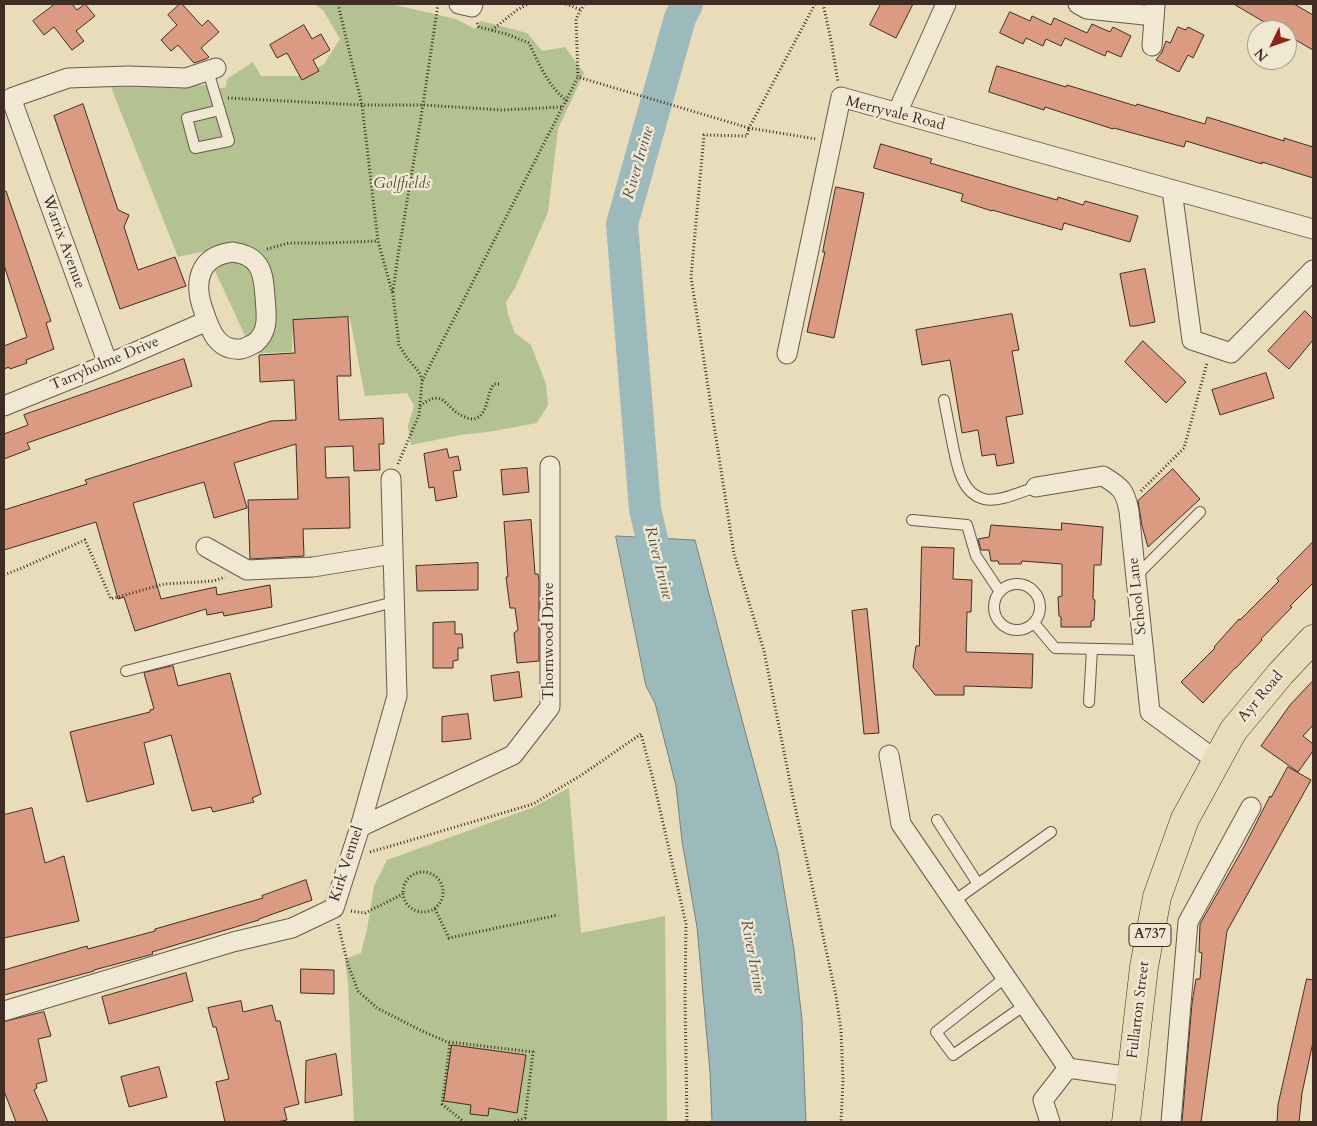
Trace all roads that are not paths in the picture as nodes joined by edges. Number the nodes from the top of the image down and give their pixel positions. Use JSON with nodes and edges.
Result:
{"nodes":[{"id":1,"x":946,"y":4,"type":"edge"},
{"id":2,"x":1078,"y":4,"type":"edge"},
{"id":3,"x":1154,"y":10,"type":"edge"},
{"id":4,"x":1152,"y":46,"type":"dead end"},
{"id":5,"x":212,"y":69,"type":"joint"},
{"id":6,"x":220,"y":110,"type":"junction"},
{"id":7,"x":897,"y":113,"type":"junction"},
{"id":8,"x":11,"y":124,"type":"edge"},
{"id":9,"x":1172,"y":190,"type":"junction"},
{"id":10,"x":1313,"y":229,"type":"edge"},
{"id":11,"x":1313,"y":270,"type":"edge"},
{"id":12,"x":207,"y":321,"type":"junction"},
{"id":13,"x":787,"y":354,"type":"dead end"},
{"id":14,"x":108,"y":364,"type":"junction"},
{"id":15,"x":944,"y":400,"type":"dead end"},
{"id":16,"x":4,"y":406,"type":"edge"},
{"id":17,"x":550,"y":466,"type":"dead end"},
{"id":18,"x":391,"y":479,"type":"road end"},
{"id":19,"x":1036,"y":487,"type":"joint"},
{"id":20,"x":1200,"y":512,"type":"dead end"},
{"id":21,"x":912,"y":520,"type":"dead end"},
{"id":22,"x":206,"y":547,"type":"dead end"},
{"id":23,"x":393,"y":554,"type":"junction"},
{"id":24,"x":1136,"y":576,"type":"junction"},
{"id":25,"x":1000,"y":592,"type":"junction"},
{"id":26,"x":394,"y":602,"type":"junction"},
{"id":27,"x":1034,"y":623,"type":"junction"},
{"id":28,"x":1313,"y":639,"type":"edge"},
{"id":29,"x":1092,"y":649,"type":"junction"},
{"id":30,"x":1144,"y":650,"type":"junction"},
{"id":31,"x":126,"y":671,"type":"dead end"},
{"id":32,"x":1089,"y":702,"type":"dead end"},
{"id":33,"x":890,"y":755,"type":"dead end"},
{"id":34,"x":1217,"y":761,"type":"junction"},
{"id":35,"x":1251,"y":807,"type":"dead end"},
{"id":36,"x":937,"y":820,"type":"dead end"},
{"id":37,"x":360,"y":827,"type":"junction"},
{"id":38,"x":1050,"y":832,"type":"dead end"},
{"id":39,"x":978,"y":884,"type":"junction"},
{"id":40,"x":954,"y":901,"type":"junction"},
{"id":41,"x":1006,"y":978,"type":"junction"},
{"id":42,"x":1024,"y":1005,"type":"junction"},
{"id":43,"x":4,"y":1011,"type":"edge"},
{"id":44,"x":1068,"y":1068,"type":"junction"},
{"id":45,"x":1131,"y":1077,"type":"junction"},
{"id":46,"x":1050,"y":1122,"type":"edge"},
{"id":47,"x":1126,"y":1122,"type":"edge"},
{"id":48,"x":1172,"y":1122,"type":"edge"}],
"edges":[{"from":1,"to":7,"type":"street"},
{"from":2,"to":3,"type":"street"},
{"from":3,"to":4,"type":"street"},
{"from":5,"to":6,"type":"lane"},
{"from":5,"to":8,"type":"street","name":"Warrix Avenue"},
{"from":6,"to":6,"type":"lane"},
{"from":7,"to":9,"type":"street","name":"Merryvale Road"},
{"from":7,"to":13,"type":"street","name":"Merryvale Road"},
{"from":8,"to":14,"type":"street","name":"Warrix Avenue"},
{"from":9,"to":10,"type":"street","name":"Merryvale Road"},
{"from":9,"to":11,"type":"street"},
{"from":12,"to":12,"type":"street"},
{"from":12,"to":14,"type":"street","name":"Tarryholme Drive"},
{"from":14,"to":16,"type":"street","name":"Tarryholme Drive"},
{"from":15,"to":19,"type":"lane"},
{"from":17,"to":37,"type":"street","name":"Thornwood Drive"},
{"from":18,"to":23,"type":"street","name":"Kirk Vennel"},
{"from":19,"to":24,"type":"street","name":"School Lane"},
{"from":20,"to":24,"type":"lane"},
{"from":21,"to":25,"type":"lane"},
{"from":22,"to":23,"type":"street"},
{"from":23,"to":26,"type":"street","name":"Kirk Vennel"},
{"from":24,"to":30,"type":"street","name":"School Lane"},
{"from":25,"to":27,"type":"lane"},
{"from":25,"to":27,"type":"lane"},
{"from":26,"to":31,"type":"lane"},
{"from":26,"to":37,"type":"street","name":"Kirk Vennel"},
{"from":27,"to":29,"type":"lane"},
{"from":28,"to":34,"type":"main road","name":"Ayr Road","number":"A737"},
{"from":29,"to":30,"type":"lane"},
{"from":29,"to":32,"type":"lane"},
{"from":30,"to":34,"type":"street","name":"School Lane"},
{"from":33,"to":40,"type":"street"},
{"from":34,"to":45,"type":"main road","name":"Fullarton Street","number":"A737"},
{"from":35,"to":48,"type":"street"},
{"from":36,"to":39,"type":"lane"},
{"from":37,"to":43,"type":"street","name":"Kirk Vennel"},
{"from":38,"to":39,"type":"lane"},
{"from":39,"to":40,"type":"lane"},
{"from":40,"to":41,"type":"street"},
{"from":41,"to":42,"type":"street"},
{"from":41,"to":42,"type":"lane"},
{"from":42,"to":44,"type":"street"},
{"from":44,"to":45,"type":"street"},
{"from":44,"to":46,"type":"street"},
{"from":45,"to":47,"type":"main road","name":"Fullarton Street","number":"A737"}]}
